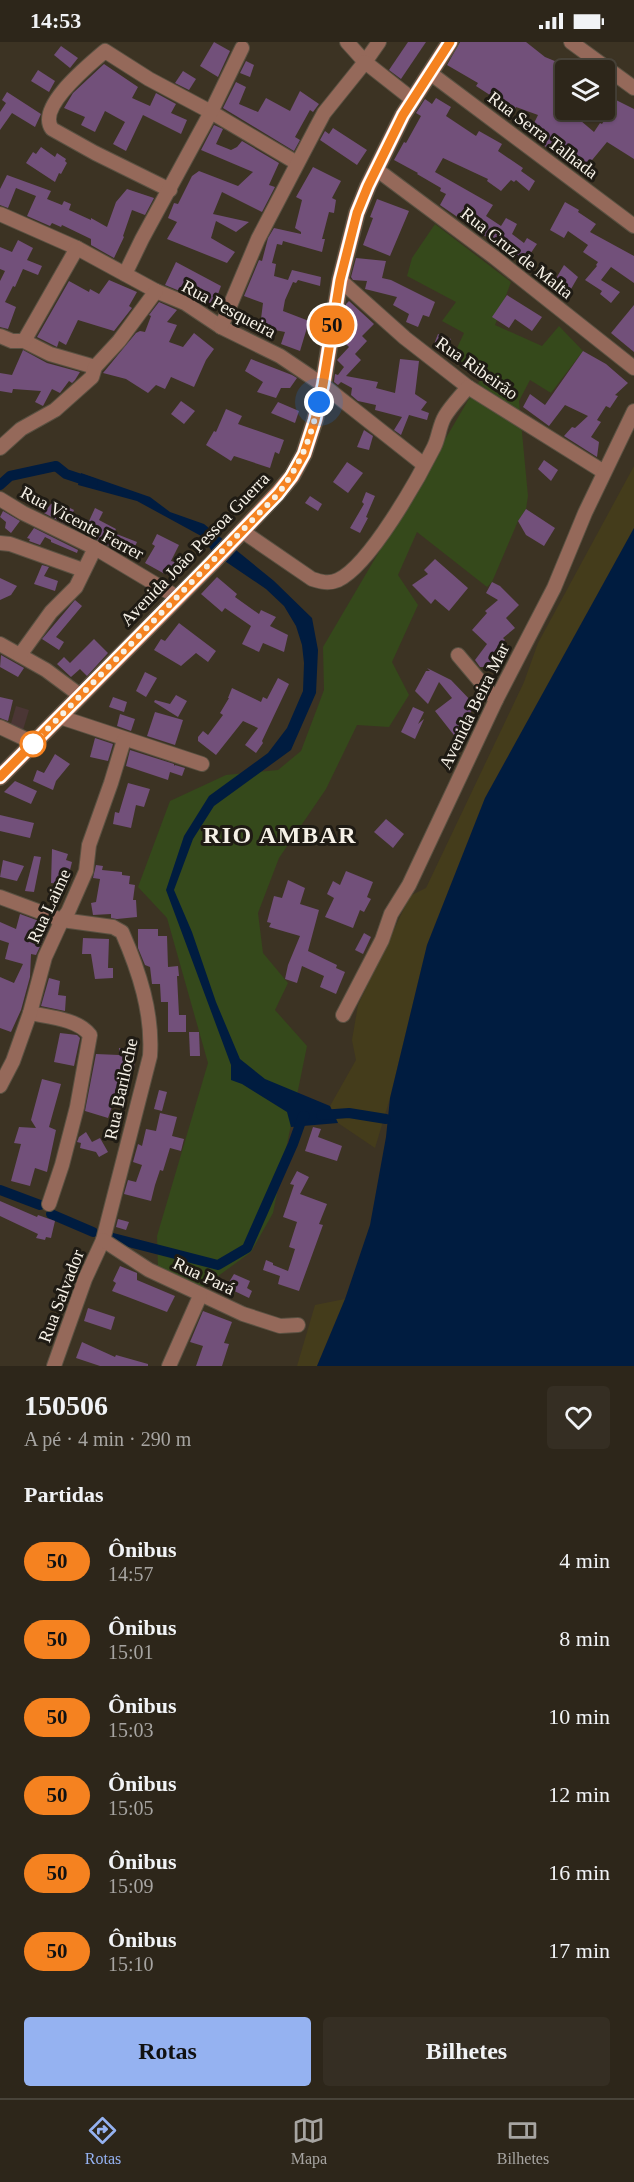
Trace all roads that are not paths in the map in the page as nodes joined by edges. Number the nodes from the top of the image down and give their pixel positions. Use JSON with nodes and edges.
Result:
{"nodes":[{"id":1,"x":347,"y":42,"type":"edge"},
{"id":2,"x":379,"y":42,"type":"edge"},
{"id":3,"x":450,"y":42,"type":"edge"},
{"id":4,"x":571,"y":42,"type":"edge"},
{"id":5,"x":242,"y":48,"type":"dead end"},
{"id":6,"x":365,"y":62,"type":"junction"},
{"id":7,"x":430,"y":73,"type":"junction"},
{"id":8,"x":634,"y":88,"type":"edge"},
{"id":9,"x":412,"y":99,"type":"junction"},
{"id":10,"x":211,"y":112,"type":"junction"},
{"id":11,"x":297,"y":163,"type":"junction"},
{"id":12,"x":376,"y":169,"type":"junction"},
{"id":13,"x":170,"y":190,"type":"junction"},
{"id":14,"x":0,"y":214,"type":"edge"},
{"id":15,"x":634,"y":226,"type":"edge"},
{"id":16,"x":77,"y":248,"type":"junction"},
{"id":17,"x":125,"y":274,"type":"junction"},
{"id":18,"x":340,"y":280,"type":"junction"},
{"id":19,"x":156,"y":291,"type":"junction"},
{"id":20,"x":221,"y":327,"type":"junction"},
{"id":21,"x":0,"y":336,"type":"edge"},
{"id":22,"x":24,"y":341,"type":"junction"},
{"id":23,"x":95,"y":367,"type":"junction"},
{"id":24,"x":634,"y":368,"type":"edge"},
{"id":25,"x":323,"y":385,"type":"junction"},
{"id":26,"x":468,"y":387,"type":"junction"},
{"id":27,"x":634,"y":411,"type":"edge"},
{"id":28,"x":0,"y":448,"type":"edge"},
{"id":29,"x":423,"y":464,"type":"junction"},
{"id":30,"x":604,"y":472,"type":"junction"},
{"id":31,"x":0,"y":499,"type":"edge"},
{"id":32,"x":242,"y":531,"type":"junction"},
{"id":33,"x":0,"y":543,"type":"edge"},
{"id":34,"x":95,"y":548,"type":"junction"},
{"id":35,"x":83,"y":570,"type":"junction"},
{"id":36,"x":177,"y":597,"type":"junction"},
{"id":37,"x":0,"y":644,"type":"edge"},
{"id":38,"x":20,"y":655,"type":"junction"},
{"id":39,"x":458,"y":655,"type":"dead end"},
{"id":40,"x":81,"y":696,"type":"junction"},
{"id":41,"x":496,"y":700,"type":"junction"},
{"id":42,"x":60,"y":717,"type":"junction"},
{"id":43,"x":0,"y":727,"type":"edge"},
{"id":44,"x":124,"y":740,"type":"junction"},
{"id":45,"x":34,"y":743,"type":"junction"},
{"id":46,"x":202,"y":764,"type":"dead end"},
{"id":47,"x":0,"y":777,"type":"edge"},
{"id":48,"x":0,"y":897,"type":"edge"},
{"id":49,"x":62,"y":920,"type":"junction"},
{"id":50,"x":30,"y":1013,"type":"junction"},
{"id":51,"x":343,"y":1015,"type":"dead end"},
{"id":52,"x":0,"y":1086,"type":"edge"},
{"id":53,"x":49,"y":1204,"type":"dead end"},
{"id":54,"x":103,"y":1240,"type":"junction"},
{"id":55,"x":200,"y":1296,"type":"junction"},
{"id":56,"x":298,"y":1325,"type":"dead end"},
{"id":57,"x":54,"y":1366,"type":"edge"},
{"id":58,"x":169,"y":1366,"type":"edge"}],
"edges":[{"from":1,"to":6,"type":"street"},
{"from":2,"to":6,"type":"street"},
{"from":3,"to":7,"type":"main road","name":"Avenida João Pessoa Guerra"},
{"from":4,"to":8,"type":"street"},
{"from":5,"to":10,"type":"street"},
{"from":6,"to":9,"type":"street"},
{"from":6,"to":11,"type":"street"},
{"from":7,"to":9,"type":"main road","name":"Avenida João Pessoa Guerra"},
{"from":7,"to":15,"type":"street","name":"Rua Serra Talhada"},
{"from":9,"to":12,"type":"main road","name":"Avenida João Pessoa Guerra"},
{"from":10,"to":11,"type":"street"},
{"from":10,"to":13,"type":"street"},
{"from":10,"to":13,"type":"street"},
{"from":11,"to":20,"type":"street"},
{"from":12,"to":18,"type":"main road","name":"Avenida João Pessoa Guerra"},
{"from":12,"to":24,"type":"street","name":"Rua Cruz de Malta"},
{"from":13,"to":17,"type":"street"},
{"from":14,"to":16,"type":"street","name":"Rua Pesqueira"},
{"from":16,"to":17,"type":"street","name":"Rua Pesqueira"},
{"from":16,"to":22,"type":"street"},
{"from":17,"to":19,"type":"street","name":"Rua Pesqueira"},
{"from":18,"to":25,"type":"main road","name":"Avenida João Pessoa Guerra"},
{"from":18,"to":26,"type":"street","name":"Rua Ribeirão"},
{"from":19,"to":20,"type":"street","name":"Rua Pesqueira"},
{"from":19,"to":23,"type":"street"},
{"from":20,"to":25,"type":"street","name":"Rua Pesqueira"},
{"from":21,"to":22,"type":"street"},
{"from":22,"to":23,"type":"street"},
{"from":23,"to":28,"type":"street"},
{"from":25,"to":29,"type":"street","name":"Rua Pesqueira"},
{"from":25,"to":32,"type":"main road","name":"Avenida João Pessoa Guerra"},
{"from":26,"to":29,"type":"street"},
{"from":26,"to":30,"type":"street","name":"Rua Ribeirão"},
{"from":27,"to":30,"type":"street","name":"Avenida Beira Mar"},
{"from":29,"to":32,"type":"street"},
{"from":30,"to":41,"type":"street","name":"Avenida Beira Mar"},
{"from":31,"to":34,"type":"street","name":"Rua Vicente Ferrer"},
{"from":32,"to":36,"type":"main road","name":"Avenida João Pessoa Guerra"},
{"from":33,"to":35,"type":"street"},
{"from":34,"to":35,"type":"street"},
{"from":34,"to":36,"type":"street","name":"Rua Vicente Ferrer"},
{"from":35,"to":38,"type":"street"},
{"from":36,"to":40,"type":"main road","name":"Avenida João Pessoa Guerra"},
{"from":37,"to":38,"type":"street"},
{"from":38,"to":40,"type":"street"},
{"from":39,"to":41,"type":"street"},
{"from":40,"to":42,"type":"main road","name":"Avenida João Pessoa Guerra"},
{"from":41,"to":51,"type":"street","name":"Avenida Beira Mar"},
{"from":42,"to":44,"type":"street"},
{"from":42,"to":45,"type":"main road","name":"Avenida João Pessoa Guerra"},
{"from":43,"to":45,"type":"street"},
{"from":44,"to":46,"type":"street"},
{"from":44,"to":49,"type":"street","name":"Rua Laime"},
{"from":45,"to":47,"type":"main road","name":"Avenida João Pessoa Guerra"},
{"from":48,"to":49,"type":"street","name":"Rua Bariloche"},
{"from":49,"to":50,"type":"street","name":"Rua Laime"},
{"from":49,"to":54,"type":"street","name":"Rua Bariloche"},
{"from":50,"to":52,"type":"street","name":"Rua Laime"},
{"from":50,"to":53,"type":"street"},
{"from":54,"to":55,"type":"street","name":"Rua Pará"},
{"from":54,"to":57,"type":"street","name":"Rua Salvador"},
{"from":55,"to":56,"type":"street","name":"Rua Pará"},
{"from":55,"to":58,"type":"street"}]}
